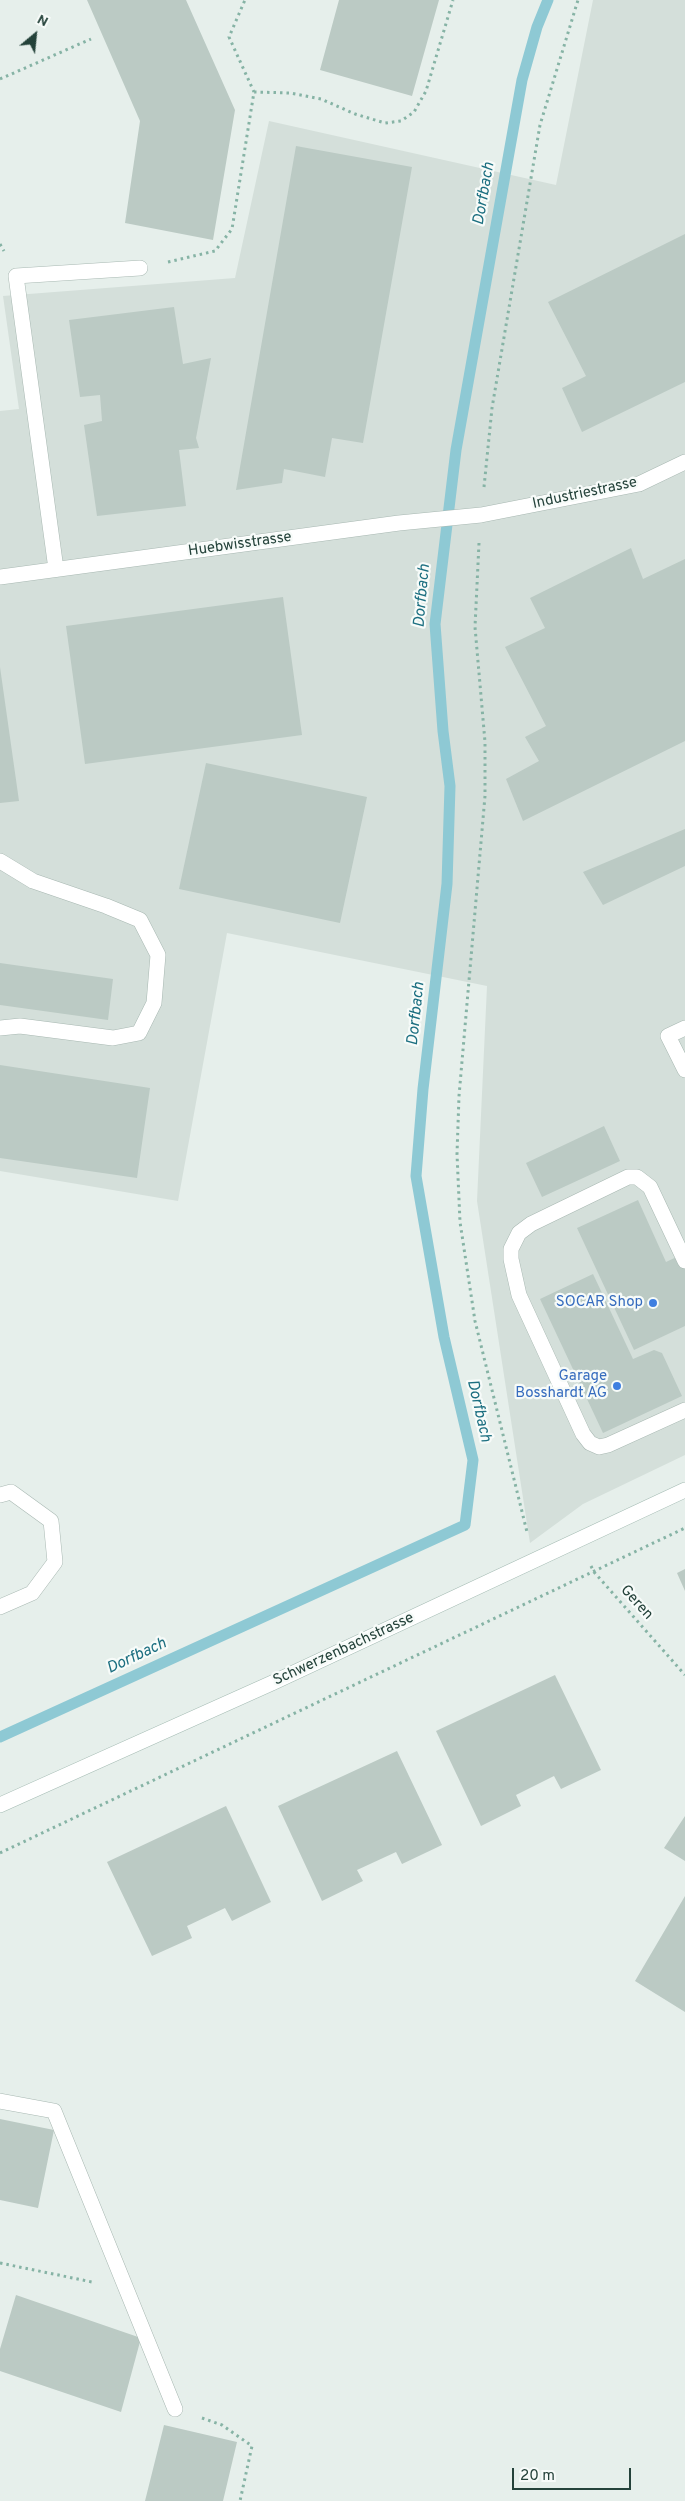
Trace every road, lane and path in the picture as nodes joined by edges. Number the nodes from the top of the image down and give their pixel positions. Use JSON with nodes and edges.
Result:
{"nodes":[{"id":1,"x":453,"y":0,"type":"edge"},
{"id":2,"x":578,"y":0,"type":"edge"},
{"id":3,"x":243,"y":1,"type":"edge"},
{"id":4,"x":91,"y":39,"type":"dead end"},
{"id":5,"x":0,"y":79,"type":"edge"},
{"id":6,"x":254,"y":92,"type":"junction"},
{"id":7,"x":140,"y":268,"type":"joint"},
{"id":8,"x":685,"y":462,"type":"edge"},
{"id":9,"x":481,"y":514,"type":"junction"},
{"id":10,"x":56,"y":570,"type":"junction"},
{"id":11,"x":0,"y":577,"type":"edge"},
{"id":12,"x":0,"y":861,"type":"edge"},
{"id":13,"x":0,"y":1028,"type":"edge"},
{"id":14,"x":685,"y":1028,"type":"edge"},
{"id":15,"x":685,"y":1070,"type":"edge"},
{"id":16,"x":685,"y":1261,"type":"edge"},
{"id":17,"x":685,"y":1410,"type":"edge"},
{"id":18,"x":685,"y":1490,"type":"edge"},
{"id":19,"x":0,"y":1495,"type":"edge"},
{"id":20,"x":685,"y":1528,"type":"edge"},
{"id":21,"x":579,"y":1540,"type":"junction"},
{"id":22,"x":534,"y":1562,"type":"junction"},
{"id":23,"x":594,"y":1572,"type":"junction"},
{"id":24,"x":0,"y":1607,"type":"edge"},
{"id":25,"x":685,"y":1675,"type":"edge"},
{"id":26,"x":0,"y":1805,"type":"edge"},
{"id":27,"x":0,"y":1853,"type":"edge"},
{"id":28,"x":0,"y":2100,"type":"edge"},
{"id":29,"x":0,"y":2263,"type":"edge"},
{"id":30,"x":127,"y":2289,"type":"junction"},
{"id":31,"x":175,"y":2409,"type":"joint"},
{"id":32,"x":240,"y":2501,"type":"edge"}],
"edges":[{"from":1,"to":6,"type":"path"},
{"from":2,"to":9,"type":"path"},
{"from":3,"to":6,"type":"path"},
{"from":4,"to":5,"type":"path"},
{"from":6,"to":7,"type":"path"},
{"from":7,"to":10,"type":"main road"},
{"from":8,"to":9,"type":"main road","name":"Industriestrasse"},
{"from":9,"to":10,"type":"main road","name":"Huebwisstrasse"},
{"from":9,"to":22,"type":"path"},
{"from":10,"to":11,"type":"main road","name":"Huebwisstrasse"},
{"from":12,"to":13,"type":"main road"},
{"from":14,"to":15,"type":"main road"},
{"from":16,"to":17,"type":"main road"},
{"from":18,"to":21,"type":"main road","name":"Schwerzenbachstrasse"},
{"from":19,"to":24,"type":"main road"},
{"from":20,"to":23,"type":"path"},
{"from":21,"to":22,"type":"main road","name":"Schwerzenbachstrasse"},
{"from":21,"to":23,"type":"path","name":"Geren"},
{"from":22,"to":26,"type":"main road","name":"Schwerzenbachstrasse"},
{"from":23,"to":25,"type":"path","name":"Geren"},
{"from":23,"to":27,"type":"path"},
{"from":28,"to":30,"type":"main road"},
{"from":29,"to":30,"type":"path"},
{"from":30,"to":31,"type":"main road"},
{"from":31,"to":32,"type":"path"}]}
